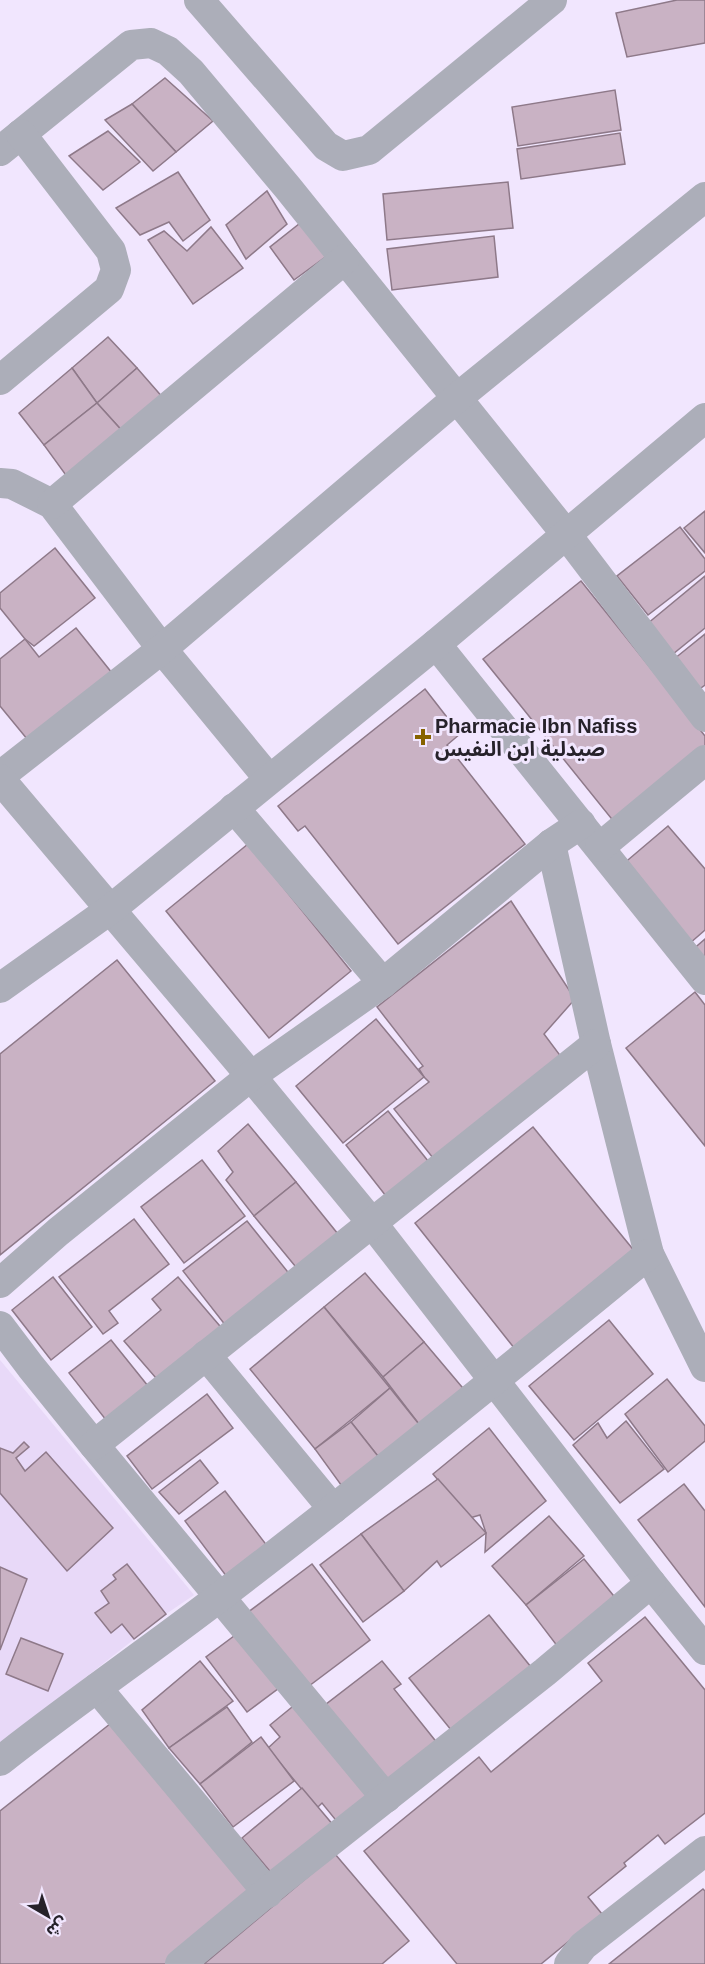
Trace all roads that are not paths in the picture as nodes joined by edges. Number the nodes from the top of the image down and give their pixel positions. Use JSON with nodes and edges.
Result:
{"nodes":[{"id":1,"x":199,"y":0,"type":"edge"},
{"id":2,"x":552,"y":0,"type":"edge"},
{"id":3,"x":10,"y":143,"type":"edge"},
{"id":4,"x":705,"y":197,"type":"edge"},
{"id":5,"x":345,"y":259,"type":"junction"},
{"id":6,"x":0,"y":380,"type":"edge"},
{"id":7,"x":457,"y":398,"type":"junction"},
{"id":8,"x":705,"y":418,"type":"edge"},
{"id":9,"x":0,"y":483,"type":"edge"},
{"id":10,"x":52,"y":504,"type":"junction"},
{"id":11,"x":566,"y":534,"type":"junction"},
{"id":12,"x":436,"y":644,"type":"junction"},
{"id":13,"x":162,"y":649,"type":"junction"},
{"id":14,"x":705,"y":717,"type":"edge"},
{"id":15,"x":705,"y":760,"type":"edge"},
{"id":16,"x":0,"y":778,"type":"edge"},
{"id":17,"x":269,"y":779,"type":"junction"},
{"id":18,"x":234,"y":808,"type":"junction"},
{"id":19,"x":581,"y":824,"type":"junction"},
{"id":20,"x":551,"y":844,"type":"junction"},
{"id":21,"x":600,"y":847,"type":"junction"},
{"id":22,"x":111,"y":909,"type":"junction"},
{"id":23,"x":705,"y":980,"type":"edge"},
{"id":24,"x":383,"y":983,"type":"junction"},
{"id":25,"x":0,"y":988,"type":"edge"},
{"id":26,"x":596,"y":1044,"type":"junction"},
{"id":27,"x":251,"y":1076,"type":"junction"},
{"id":28,"x":372,"y":1223,"type":"junction"},
{"id":29,"x":649,"y":1254,"type":"junction"},
{"id":30,"x":0,"y":1283,"type":"edge"},
{"id":31,"x":1,"y":1330,"type":"edge"},
{"id":32,"x":703,"y":1354,"type":"edge"},
{"id":33,"x":207,"y":1355,"type":"junction"},
{"id":34,"x":494,"y":1382,"type":"junction"},
{"id":35,"x":94,"y":1445,"type":"junction"},
{"id":36,"x":333,"y":1509,"type":"junction"},
{"id":37,"x":651,"y":1583,"type":"junction"},
{"id":38,"x":221,"y":1596,"type":"junction"},
{"id":39,"x":705,"y":1650,"type":"edge"},
{"id":40,"x":97,"y":1688,"type":"junction"},
{"id":41,"x":0,"y":1761,"type":"edge"},
{"id":42,"x":386,"y":1798,"type":"junction"},
{"id":43,"x":705,"y":1851,"type":"edge"},
{"id":44,"x":268,"y":1893,"type":"junction"},
{"id":45,"x":180,"y":1964,"type":"edge"},
{"id":46,"x":569,"y":1964,"type":"edge"}],
"edges":[{"from":1,"to":2,"type":"street"},
{"from":3,"to":5,"type":"street"},
{"from":3,"to":6,"type":"street"},
{"from":4,"to":7,"type":"street"},
{"from":5,"to":7,"type":"street"},
{"from":5,"to":10,"type":"street"},
{"from":7,"to":11,"type":"street"},
{"from":7,"to":13,"type":"street"},
{"from":8,"to":11,"type":"street"},
{"from":9,"to":10,"type":"street"},
{"from":10,"to":13,"type":"street"},
{"from":11,"to":12,"type":"street"},
{"from":11,"to":14,"type":"street"},
{"from":12,"to":17,"type":"street"},
{"from":12,"to":19,"type":"street"},
{"from":13,"to":16,"type":"street"},
{"from":13,"to":17,"type":"street"},
{"from":15,"to":21,"type":"street"},
{"from":16,"to":22,"type":"street"},
{"from":17,"to":18,"type":"street"},
{"from":18,"to":22,"type":"street"},
{"from":18,"to":24,"type":"street"},
{"from":19,"to":20,"type":"street"},
{"from":19,"to":21,"type":"street"},
{"from":20,"to":24,"type":"street"},
{"from":20,"to":26,"type":"street"},
{"from":21,"to":23,"type":"street"},
{"from":22,"to":25,"type":"street"},
{"from":22,"to":27,"type":"street"},
{"from":24,"to":27,"type":"street"},
{"from":26,"to":28,"type":"street"},
{"from":26,"to":29,"type":"street"},
{"from":27,"to":28,"type":"street"},
{"from":27,"to":30,"type":"street"},
{"from":28,"to":33,"type":"street"},
{"from":28,"to":34,"type":"street"},
{"from":29,"to":32,"type":"street"},
{"from":29,"to":34,"type":"street"},
{"from":31,"to":35,"type":"street"},
{"from":33,"to":35,"type":"street"},
{"from":33,"to":36,"type":"street"},
{"from":34,"to":36,"type":"street"},
{"from":34,"to":37,"type":"street"},
{"from":35,"to":38,"type":"street"},
{"from":36,"to":38,"type":"street"},
{"from":37,"to":39,"type":"street"},
{"from":37,"to":42,"type":"street"},
{"from":38,"to":40,"type":"street"},
{"from":38,"to":42,"type":"street"},
{"from":40,"to":41,"type":"street"},
{"from":40,"to":44,"type":"street"},
{"from":42,"to":44,"type":"street"},
{"from":43,"to":46,"type":"street"},
{"from":44,"to":45,"type":"street"}]}
